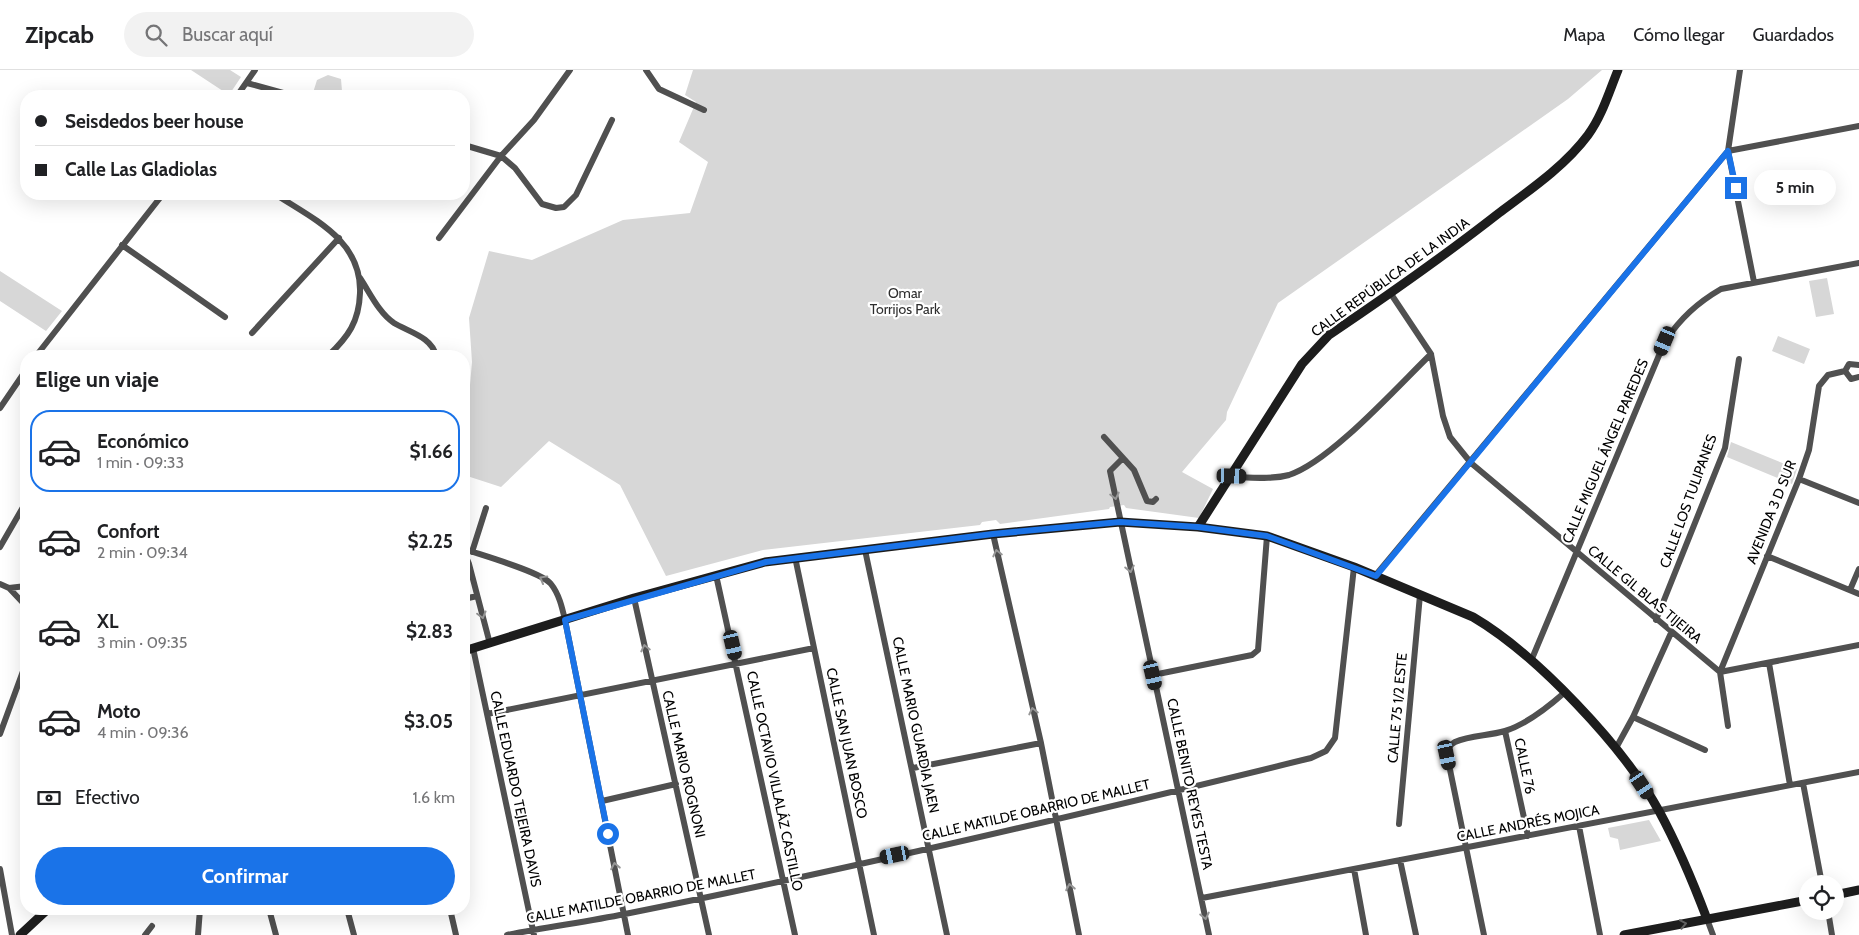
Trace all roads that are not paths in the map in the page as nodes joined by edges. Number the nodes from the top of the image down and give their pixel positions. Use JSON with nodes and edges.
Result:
{"nodes":[{"id":1,"x":255,"y":70,"type":"edge"},
{"id":2,"x":570,"y":70,"type":"edge"},
{"id":3,"x":646,"y":70,"type":"edge"},
{"id":4,"x":1618,"y":70,"type":"edge"},
{"id":5,"x":1740,"y":70,"type":"edge"},
{"id":6,"x":247,"y":83,"type":"junction"},
{"id":7,"x":242,"y":90,"type":"edge"},
{"id":8,"x":272,"y":90,"type":"edge"},
{"id":9,"x":704,"y":110,"type":"dead end"},
{"id":10,"x":612,"y":120,"type":"dead end"},
{"id":11,"x":1859,"y":126,"type":"edge"},
{"id":12,"x":470,"y":147,"type":"edge"},
{"id":13,"x":1728,"y":151,"type":"junction"},
{"id":14,"x":502,"y":156,"type":"junction"},
{"id":15,"x":470,"y":198,"type":"edge"},
{"id":16,"x":158,"y":200,"type":"edge"},
{"id":17,"x":284,"y":200,"type":"edge"},
{"id":18,"x":468,"y":200,"type":"edge"},
{"id":19,"x":339,"y":238,"type":"junction"},
{"id":20,"x":439,"y":238,"type":"dead end"},
{"id":21,"x":122,"y":245,"type":"junction"},
{"id":22,"x":1859,"y":263,"type":"edge"},
{"id":23,"x":360,"y":277,"type":"junction"},
{"id":24,"x":1754,"y":282,"type":"junction"},
{"id":25,"x":1391,"y":294,"type":"junction"},
{"id":26,"x":225,"y":316,"type":"dead end"},
{"id":27,"x":252,"y":333,"type":"dead end"},
{"id":28,"x":41,"y":350,"type":"edge"},
{"id":29,"x":334,"y":350,"type":"edge"},
{"id":30,"x":433,"y":350,"type":"edge"},
{"id":31,"x":1431,"y":354,"type":"junction"},
{"id":32,"x":1739,"y":360,"type":"dead end"},
{"id":33,"x":1859,"y":365,"type":"edge"},
{"id":34,"x":1845,"y":371,"type":"junction"},
{"id":35,"x":1859,"y":378,"type":"edge"},
{"id":36,"x":20,"y":379,"type":"edge"},
{"id":37,"x":0,"y":408,"type":"edge"},
{"id":38,"x":1104,"y":437,"type":"dead end"},
{"id":39,"x":1123,"y":458,"type":"junction"},
{"id":40,"x":1471,"y":463,"type":"junction"},
{"id":41,"x":1232,"y":476,"type":"junction"},
{"id":42,"x":1799,"y":479,"type":"junction"},
{"id":43,"x":1156,"y":499,"type":"dead end"},
{"id":44,"x":1859,"y":503,"type":"edge"},
{"id":45,"x":486,"y":508,"type":"dead end"},
{"id":46,"x":20,"y":512,"type":"edge"},
{"id":47,"x":1120,"y":522,"type":"junction"},
{"id":48,"x":1198,"y":527,"type":"junction"},
{"id":49,"x":993,"y":534,"type":"junction"},
{"id":50,"x":1267,"y":536,"type":"junction"},
{"id":51,"x":0,"y":547,"type":"edge"},
{"id":52,"x":865,"y":550,"type":"junction"},
{"id":53,"x":472,"y":552,"type":"joint"},
{"id":54,"x":1576,"y":553,"type":"junction"},
{"id":55,"x":1767,"y":556,"type":"junction"},
{"id":56,"x":795,"y":557,"type":"junction"},
{"id":57,"x":501,"y":562,"type":"junction"},
{"id":58,"x":470,"y":563,"type":"edge"},
{"id":59,"x":1354,"y":567,"type":"junction"},
{"id":60,"x":470,"y":568,"type":"edge"},
{"id":61,"x":1859,"y":569,"type":"edge"},
{"id":62,"x":716,"y":575,"type":"junction"},
{"id":63,"x":1376,"y":576,"type":"junction"},
{"id":64,"x":0,"y":584,"type":"edge"},
{"id":65,"x":20,"y":587,"type":"edge"},
{"id":66,"x":9,"y":588,"type":"junction"},
{"id":67,"x":1850,"y":590,"type":"junction"},
{"id":68,"x":1859,"y":594,"type":"edge"},
{"id":69,"x":1420,"y":595,"type":"junction"},
{"id":70,"x":477,"y":596,"type":"junction"},
{"id":71,"x":470,"y":598,"type":"edge"},
{"id":72,"x":634,"y":598,"type":"junction"},
{"id":73,"x":20,"y":600,"type":"edge"},
{"id":74,"x":565,"y":620,"type":"junction"},
{"id":75,"x":1656,"y":620,"type":"junction"},
{"id":76,"x":1671,"y":632,"type":"junction"},
{"id":77,"x":490,"y":644,"type":"junction"},
{"id":78,"x":1859,"y":645,"type":"edge"},
{"id":79,"x":814,"y":648,"type":"junction"},
{"id":80,"x":470,"y":649,"type":"edge"},
{"id":81,"x":470,"y":657,"type":"edge"},
{"id":82,"x":1531,"y":661,"type":"junction"},
{"id":83,"x":737,"y":662,"type":"junction"},
{"id":84,"x":1769,"y":663,"type":"junction"},
{"id":85,"x":1720,"y":672,"type":"junction"},
{"id":86,"x":1153,"y":675,"type":"junction"},
{"id":87,"x":652,"y":679,"type":"junction"},
{"id":88,"x":20,"y":685,"type":"edge"},
{"id":89,"x":1564,"y":693,"type":"junction"},
{"id":90,"x":580,"y":696,"type":"junction"},
{"id":91,"x":486,"y":714,"type":"junction"},
{"id":92,"x":1633,"y":717,"type":"junction"},
{"id":93,"x":1728,"y":726,"type":"dead end"},
{"id":94,"x":1505,"y":731,"type":"junction"},
{"id":95,"x":0,"y":734,"type":"edge"},
{"id":96,"x":1041,"y":743,"type":"junction"},
{"id":97,"x":1616,"y":748,"type":"junction"},
{"id":98,"x":1705,"y":750,"type":"dead end"},
{"id":99,"x":913,"y":768,"type":"junction"},
{"id":100,"x":1859,"y":772,"type":"edge"},
{"id":101,"x":1803,"y":783,"type":"junction"},
{"id":102,"x":676,"y":784,"type":"junction"},
{"id":103,"x":1790,"y":785,"type":"junction"},
{"id":104,"x":1180,"y":790,"type":"junction"},
{"id":105,"x":602,"y":801,"type":"junction"},
{"id":106,"x":1659,"y":810,"type":"junction"},
{"id":107,"x":1056,"y":820,"type":"junction"},
{"id":108,"x":1399,"y":824,"type":"dead end"},
{"id":109,"x":1579,"y":826,"type":"junction"},
{"id":110,"x":1528,"y":836,"type":"junction"},
{"id":111,"x":1467,"y":847,"type":"junction"},
{"id":112,"x":930,"y":848,"type":"junction"},
{"id":113,"x":1400,"y":860,"type":"junction"},
{"id":114,"x":860,"y":863,"type":"junction"},
{"id":115,"x":0,"y":869,"type":"edge"},
{"id":116,"x":1354,"y":869,"type":"junction"},
{"id":117,"x":1820,"y":875,"type":"edge"},
{"id":118,"x":784,"y":880,"type":"junction"},
{"id":119,"x":1859,"y":890,"type":"edge"},
{"id":120,"x":1844,"y":893,"type":"edge"},
{"id":121,"x":2,"y":895,"type":"edge"},
{"id":122,"x":701,"y":897,"type":"junction"},
{"id":123,"x":1202,"y":898,"type":"junction"},
{"id":124,"x":1799,"y":902,"type":"edge"},
{"id":125,"x":624,"y":914,"type":"junction"},
{"id":126,"x":42,"y":915,"type":"edge"},
{"id":127,"x":200,"y":915,"type":"edge"},
{"id":128,"x":271,"y":915,"type":"edge"},
{"id":129,"x":349,"y":915,"type":"edge"},
{"id":130,"x":451,"y":915,"type":"edge"},
{"id":131,"x":1707,"y":919,"type":"junction"},
{"id":132,"x":1830,"y":920,"type":"edge"},
{"id":133,"x":152,"y":926,"type":"dead end"},
{"id":134,"x":534,"y":932,"type":"edge"},
{"id":135,"x":12,"y":935,"type":"edge"},
{"id":136,"x":20,"y":935,"type":"edge"},
{"id":137,"x":145,"y":935,"type":"edge"},
{"id":138,"x":198,"y":935,"type":"edge"},
{"id":139,"x":276,"y":935,"type":"edge"},
{"id":140,"x":354,"y":935,"type":"edge"},
{"id":141,"x":456,"y":935,"type":"edge"},
{"id":142,"x":507,"y":935,"type":"edge"},
{"id":143,"x":628,"y":935,"type":"edge"},
{"id":144,"x":709,"y":935,"type":"edge"},
{"id":145,"x":795,"y":935,"type":"edge"},
{"id":146,"x":874,"y":935,"type":"edge"},
{"id":147,"x":947,"y":935,"type":"edge"},
{"id":148,"x":1080,"y":935,"type":"edge"},
{"id":149,"x":1209,"y":935,"type":"edge"},
{"id":150,"x":1366,"y":935,"type":"edge"},
{"id":151,"x":1416,"y":935,"type":"edge"},
{"id":152,"x":1484,"y":935,"type":"edge"},
{"id":153,"x":1600,"y":935,"type":"edge"},
{"id":154,"x":1624,"y":935,"type":"edge"},
{"id":155,"x":1712,"y":935,"type":"edge"},
{"id":156,"x":1832,"y":935,"type":"edge"}],
"edges":[{"from":1,"to":6,"type":"street"},
{"from":2,"to":14,"type":"street"},
{"from":3,"to":9,"type":"street"},
{"from":4,"to":25,"type":"street","name":"CALLE REPÚBLICA DE LA INDIA"},
{"from":5,"to":13,"type":"street"},
{"from":6,"to":7,"type":"street"},
{"from":6,"to":8,"type":"street"},
{"from":10,"to":14,"type":"street"},
{"from":11,"to":13,"type":"street"},
{"from":12,"to":14,"type":"street"},
{"from":13,"to":24,"type":"street"},
{"from":13,"to":40,"type":"street"},
{"from":14,"to":15,"type":"street"},
{"from":16,"to":21,"type":"street"},
{"from":17,"to":19,"type":"street"},
{"from":18,"to":20,"type":"street"},
{"from":19,"to":23,"type":"street"},
{"from":19,"to":27,"type":"street"},
{"from":21,"to":26,"type":"street"},
{"from":21,"to":28,"type":"street"},
{"from":22,"to":24,"type":"street","name":"CALLE MIGUEL ÁNGEL PAREDES"},
{"from":23,"to":29,"type":"street"},
{"from":23,"to":30,"type":"street"},
{"from":24,"to":54,"type":"street","name":"CALLE MIGUEL ÁNGEL PAREDES"},
{"from":25,"to":31,"type":"street","name":"CALLE GIL BLAS TIJEIRA"},
{"from":25,"to":41,"type":"street","name":"CALLE REPÚBLICA DE LA INDIA"},
{"from":31,"to":40,"type":"street","name":"CALLE GIL BLAS TIJEIRA"},
{"from":31,"to":41,"type":"street"},
{"from":32,"to":75,"type":"street","name":"CALLE LOS TULIPANES"},
{"from":33,"to":34,"type":"street","name":"AVENIDA 3 D SUR"},
{"from":34,"to":35,"type":"street"},
{"from":34,"to":42,"type":"street","name":"AVENIDA 3 D SUR"},
{"from":36,"to":37,"type":"street"},
{"from":38,"to":39,"type":"street"},
{"from":39,"to":43,"type":"street"},
{"from":39,"to":47,"type":"street","name":"CALLE BENITO REYES TESTA","one_way":true},
{"from":40,"to":54,"type":"street","name":"CALLE GIL BLAS TIJEIRA"},
{"from":40,"to":63,"type":"street"},
{"from":41,"to":48,"type":"street","name":"CALLE REPÚBLICA DE LA INDIA"},
{"from":42,"to":44,"type":"street"},
{"from":42,"to":55,"type":"street","name":"AVENIDA 3 D SUR"},
{"from":45,"to":53,"type":"street"},
{"from":46,"to":51,"type":"street"},
{"from":47,"to":48,"type":"street"},
{"from":47,"to":49,"type":"street"},
{"from":47,"to":86,"type":"street","name":"CALLE BENITO REYES TESTA","one_way":true},
{"from":48,"to":50,"type":"street"},
{"from":49,"to":52,"type":"street"},
{"from":96,"to":49,"type":"street","one_way":true},
{"from":50,"to":59,"type":"street"},
{"from":50,"to":86,"type":"street"},
{"from":52,"to":56,"type":"street"},
{"from":52,"to":99,"type":"street","name":"CALLE MARIO GUARDIA JAEN"},
{"from":53,"to":57,"type":"street"},
{"from":54,"to":75,"type":"street","name":"CALLE GIL BLAS TIJEIRA"},
{"from":54,"to":82,"type":"street","name":"CALLE MIGUEL ÁNGEL PAREDES"},
{"from":55,"to":67,"type":"street"},
{"from":55,"to":85,"type":"street","name":"AVENIDA 3 D SUR"},
{"from":56,"to":62,"type":"street"},
{"from":56,"to":79,"type":"street","name":"CALLE SAN JUAN BOSCO"},
{"from":57,"to":58,"type":"street"},
{"from":74,"to":57,"type":"street","one_way":true},
{"from":59,"to":63,"type":"street"},
{"from":59,"to":104,"type":"street","name":"CALLE MATILDE OBARRIO DE MALLET"},
{"from":60,"to":70,"type":"street"},
{"from":61,"to":67,"type":"street"},
{"from":62,"to":72,"type":"street"},
{"from":62,"to":83,"type":"street","name":"CALLE OCTAVIO VILLALÁZ CASTILLO"},
{"from":63,"to":69,"type":"street"},
{"from":64,"to":66,"type":"street"},
{"from":65,"to":66,"type":"street"},
{"from":66,"to":73,"type":"street"},
{"from":67,"to":68,"type":"street"},
{"from":69,"to":82,"type":"street"},
{"from":69,"to":108,"type":"street","name":"CALLE 75 1/2 ESTE"},
{"from":70,"to":71,"type":"street"},
{"from":70,"to":77,"type":"street","one_way":true},
{"from":72,"to":74,"type":"street"},
{"from":87,"to":72,"type":"street","name":"CALLE MARIO ROGNONI","one_way":true},
{"from":74,"to":77,"type":"street"},
{"from":74,"to":90,"type":"street"},
{"from":75,"to":76,"type":"street","name":"CALLE GIL BLAS TIJEIRA"},
{"from":76,"to":85,"type":"street","name":"CALLE GIL BLAS TIJEIRA"},
{"from":76,"to":92,"type":"street"},
{"from":77,"to":80,"type":"street"},
{"from":78,"to":84,"type":"street"},
{"from":79,"to":83,"type":"street"},
{"from":79,"to":114,"type":"street","name":"CALLE SAN JUAN BOSCO"},
{"from":81,"to":91,"type":"street","name":"CALLE EDUARDO TEJEIRA DAVIS"},
{"from":82,"to":89,"type":"street"},
{"from":83,"to":87,"type":"street"},
{"from":83,"to":118,"type":"street","name":"CALLE OCTAVIO VILLALÁZ CASTILLO"},
{"from":84,"to":85,"type":"street"},
{"from":84,"to":103,"type":"street"},
{"from":85,"to":93,"type":"street"},
{"from":86,"to":104,"type":"street","name":"CALLE BENITO REYES TESTA"},
{"from":87,"to":90,"type":"street"},
{"from":87,"to":102,"type":"street","name":"CALLE MARIO ROGNONI"},
{"from":88,"to":95,"type":"street"},
{"from":89,"to":94,"type":"street"},
{"from":89,"to":97,"type":"street"},
{"from":90,"to":91,"type":"street"},
{"from":90,"to":105,"type":"street"},
{"from":91,"to":134,"type":"street","name":"CALLE EDUARDO TEJEIRA DAVIS"},
{"from":92,"to":97,"type":"street"},
{"from":92,"to":98,"type":"street"},
{"from":94,"to":110,"type":"street","name":"CALLE 76"},
{"from":94,"to":111,"type":"street"},
{"from":96,"to":99,"type":"street"},
{"from":96,"to":107,"type":"street"},
{"from":97,"to":106,"type":"street"},
{"from":99,"to":112,"type":"street","name":"CALLE MARIO GUARDIA JAEN"},
{"from":100,"to":101,"type":"street","name":"CALLE ANDRÉS MOJICA"},
{"from":101,"to":103,"type":"street","name":"CALLE ANDRÉS MOJICA"},
{"from":101,"to":117,"type":"street"},
{"from":102,"to":105,"type":"street"},
{"from":102,"to":122,"type":"street","name":"CALLE MARIO ROGNONI"},
{"from":103,"to":106,"type":"street","name":"CALLE ANDRÉS MOJICA"},
{"from":104,"to":107,"type":"street","name":"CALLE MATILDE OBARRIO DE MALLET"},
{"from":104,"to":123,"type":"street","name":"CALLE BENITO REYES TESTA"},
{"from":125,"to":105,"type":"street","one_way":true},
{"from":106,"to":109,"type":"street","name":"CALLE ANDRÉS MOJICA"},
{"from":106,"to":131,"type":"street"},
{"from":107,"to":112,"type":"street","name":"CALLE MATILDE OBARRIO DE MALLET"},
{"from":148,"to":107,"type":"street","one_way":true},
{"from":109,"to":110,"type":"street","name":"CALLE ANDRÉS MOJICA"},
{"from":109,"to":153,"type":"street"},
{"from":110,"to":111,"type":"street","name":"CALLE ANDRÉS MOJICA"},
{"from":111,"to":113,"type":"street","name":"CALLE ANDRÉS MOJICA"},
{"from":111,"to":152,"type":"street"},
{"from":112,"to":114,"type":"street","name":"CALLE MATILDE OBARRIO DE MALLET"},
{"from":112,"to":147,"type":"street","name":"CALLE MARIO GUARDIA JAEN"},
{"from":113,"to":116,"type":"street","name":"CALLE ANDRÉS MOJICA"},
{"from":113,"to":151,"type":"street"},
{"from":114,"to":118,"type":"street","name":"CALLE MATILDE OBARRIO DE MALLET"},
{"from":114,"to":146,"type":"street","name":"CALLE SAN JUAN BOSCO"},
{"from":115,"to":121,"type":"street"},
{"from":116,"to":123,"type":"street","name":"CALLE ANDRÉS MOJICA"},
{"from":116,"to":150,"type":"street"},
{"from":118,"to":122,"type":"street","name":"CALLE MATILDE OBARRIO DE MALLET"},
{"from":118,"to":145,"type":"street","name":"CALLE OCTAVIO VILLALÁZ CASTILLO"},
{"from":119,"to":120,"type":"street"},
{"from":121,"to":135,"type":"street"},
{"from":122,"to":125,"type":"street","name":"CALLE MATILDE OBARRIO DE MALLET"},
{"from":122,"to":144,"type":"street","name":"CALLE MARIO ROGNONI"},
{"from":123,"to":149,"type":"street","name":"CALLE BENITO REYES TESTA","one_way":true},
{"from":124,"to":131,"type":"street"},
{"from":125,"to":134,"type":"street","name":"CALLE MATILDE OBARRIO DE MALLET"},
{"from":125,"to":143,"type":"street"},
{"from":126,"to":136,"type":"street"},
{"from":127,"to":138,"type":"street"},
{"from":128,"to":139,"type":"street"},
{"from":129,"to":140,"type":"street"},
{"from":130,"to":141,"type":"street"},
{"from":154,"to":131,"type":"street","one_way":true},
{"from":131,"to":155,"type":"street"},
{"from":132,"to":156,"type":"street"},
{"from":133,"to":137,"type":"street"},
{"from":134,"to":142,"type":"street","name":"CALLE MATILDE OBARRIO DE MALLET"}]}
